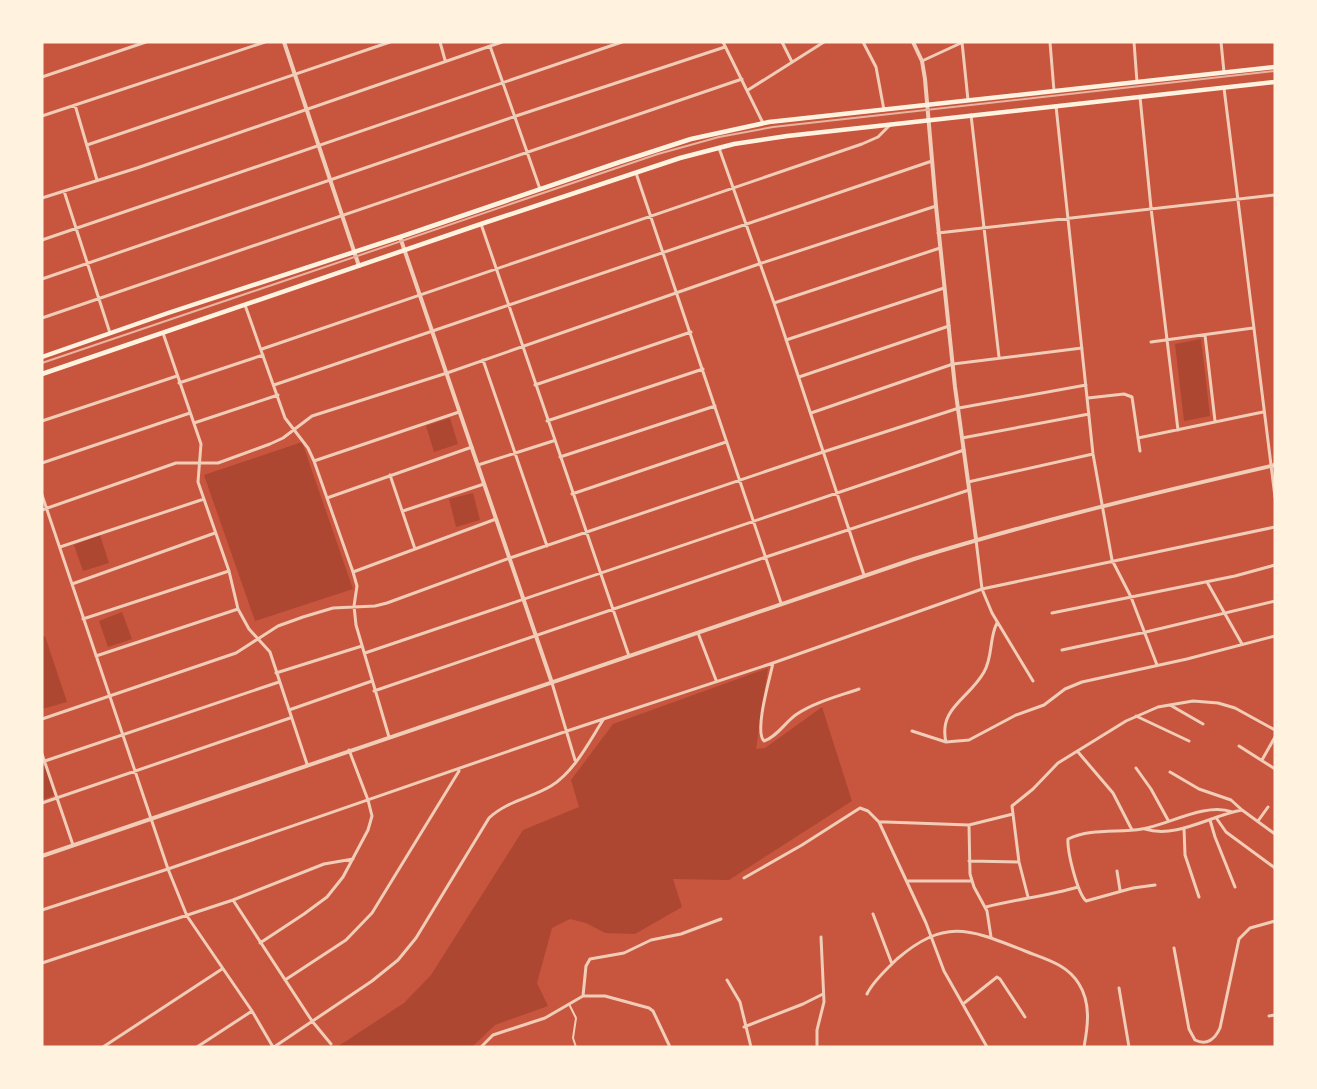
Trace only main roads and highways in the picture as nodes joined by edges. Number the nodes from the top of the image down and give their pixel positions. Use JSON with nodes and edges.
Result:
{"nodes":[{"id":1,"x":1275,"y":67,"type":"edge"},
{"id":2,"x":1275,"y":82,"type":"edge"},
{"id":3,"x":42,"y":357,"type":"edge"},
{"id":4,"x":42,"y":374,"type":"edge"}],
"edges":[{"from":1,"to":3,"type":"main road"},
{"from":2,"to":4,"type":"main road"}]}
